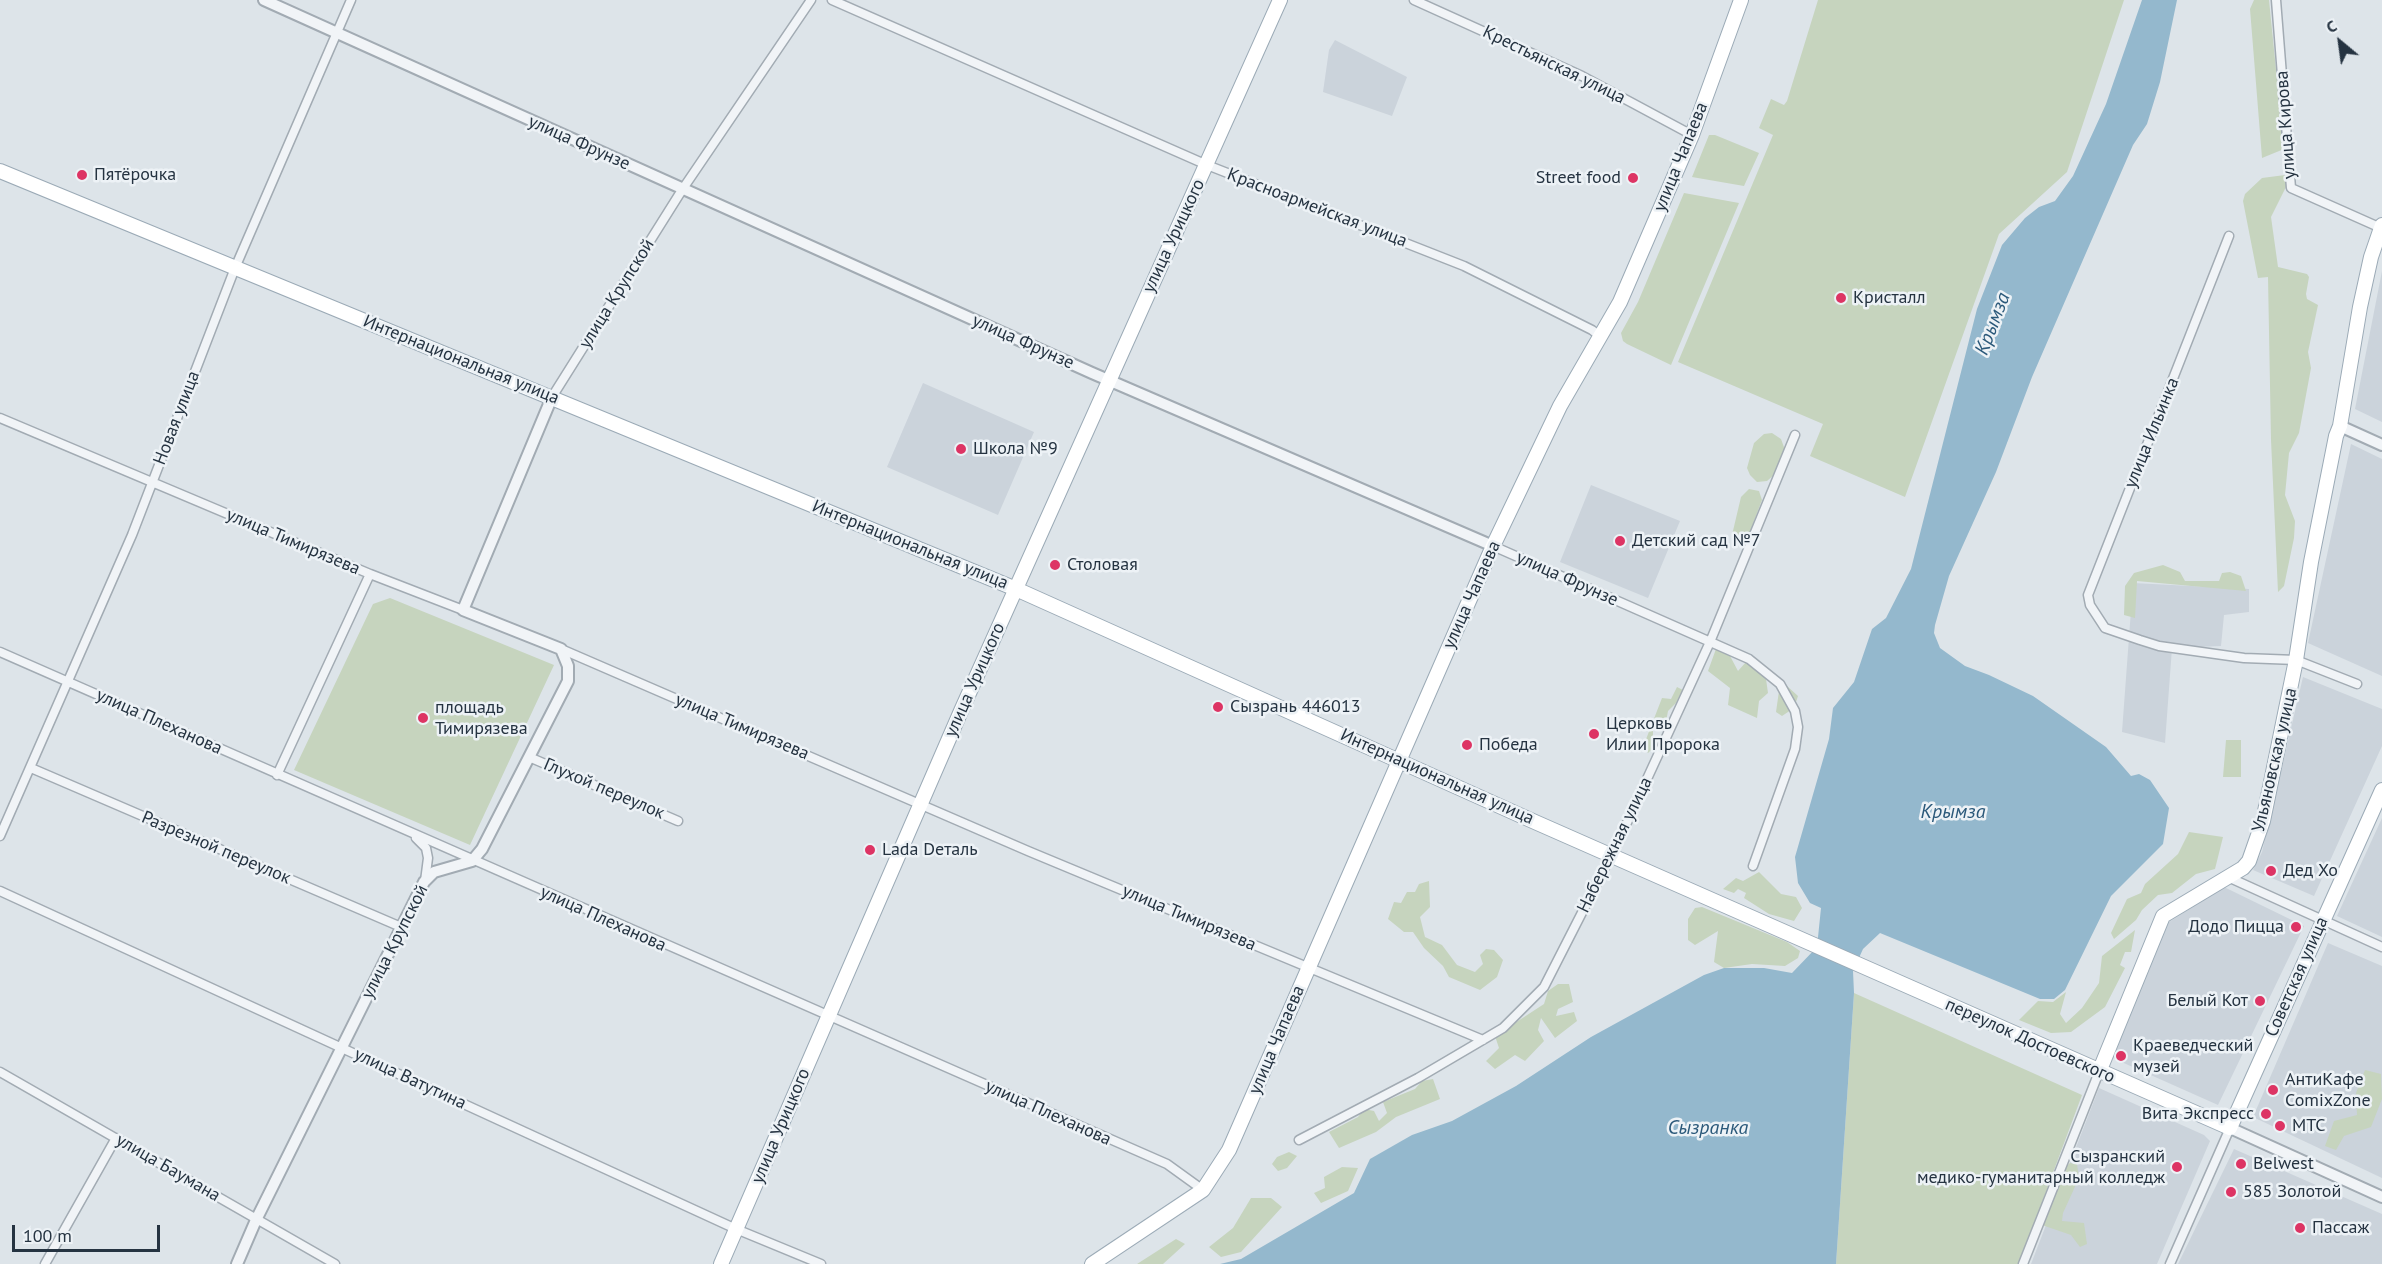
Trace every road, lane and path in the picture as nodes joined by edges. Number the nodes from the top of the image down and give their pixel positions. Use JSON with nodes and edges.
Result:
{"nodes":[{"id":1,"x":264,"y":0,"type":"edge"},
{"id":2,"x":351,"y":0,"type":"edge"},
{"id":3,"x":811,"y":0,"type":"edge"},
{"id":4,"x":832,"y":0,"type":"edge"},
{"id":5,"x":1280,"y":0,"type":"edge"},
{"id":6,"x":1414,"y":0,"type":"edge"},
{"id":7,"x":1741,"y":0,"type":"edge"},
{"id":8,"x":2276,"y":0,"type":"edge"},
{"id":9,"x":336,"y":34,"type":"junction"},
{"id":10,"x":1692,"y":135,"type":"junction"},
{"id":11,"x":1206,"y":165,"type":"junction"},
{"id":12,"x":0,"y":171,"type":"edge"},
{"id":13,"x":682,"y":190,"type":"junction"},
{"id":14,"x":2380,"y":234,"type":"edge"},
{"id":15,"x":2229,"y":236,"type":"dead end"},
{"id":16,"x":235,"y":268,"type":"junction"},
{"id":17,"x":1601,"y":337,"type":"junction"},
{"id":18,"x":1108,"y":380,"type":"junction"},
{"id":19,"x":552,"y":397,"type":"junction"},
{"id":20,"x":0,"y":418,"type":"edge"},
{"id":21,"x":2340,"y":426,"type":"junction"},
{"id":22,"x":1796,"y":435,"type":"dead end"},
{"id":23,"x":2382,"y":446,"type":"edge"},
{"id":24,"x":152,"y":483,"type":"junction"},
{"id":25,"x":1493,"y":546,"type":"junction"},
{"id":26,"x":370,"y":574,"type":"junction"},
{"id":27,"x":1016,"y":589,"type":"junction"},
{"id":28,"x":464,"y":610,"type":"junction"},
{"id":29,"x":1710,"y":642,"type":"junction"},
{"id":30,"x":561,"y":650,"type":"junction"},
{"id":31,"x":0,"y":652,"type":"edge"},
{"id":32,"x":2296,"y":660,"type":"junction"},
{"id":33,"x":68,"y":682,"type":"junction"},
{"id":34,"x":2357,"y":684,"type":"dead end"},
{"id":35,"x":529,"y":757,"type":"junction"},
{"id":36,"x":1400,"y":759,"type":"junction"},
{"id":37,"x":31,"y":768,"type":"junction"},
{"id":38,"x":277,"y":775,"type":"junction"},
{"id":39,"x":2382,"y":790,"type":"edge"},
{"id":40,"x":920,"y":805,"type":"junction"},
{"id":41,"x":678,"y":821,"type":"dead end"},
{"id":42,"x":0,"y":836,"type":"edge"},
{"id":43,"x":414,"y":836,"type":"junction"},
{"id":44,"x":1610,"y":855,"type":"junction"},
{"id":45,"x":472,"y":861,"type":"junction"},
{"id":46,"x":1753,"y":866,"type":"dead end"},
{"id":47,"x":2228,"y":877,"type":"junction"},
{"id":48,"x":424,"y":882,"type":"junction"},
{"id":49,"x":0,"y":891,"type":"edge"},
{"id":50,"x":2322,"y":921,"type":"junction"},
{"id":51,"x":401,"y":927,"type":"junction"},
{"id":52,"x":1810,"y":943,"type":"joint"},
{"id":53,"x":2382,"y":947,"type":"edge"},
{"id":54,"x":1309,"y":967,"type":"junction"},
{"id":55,"x":827,"y":1017,"type":"junction"},
{"id":56,"x":1484,"y":1040,"type":"junction"},
{"id":57,"x":341,"y":1048,"type":"junction"},
{"id":58,"x":0,"y":1072,"type":"edge"},
{"id":59,"x":2099,"y":1072,"type":"junction"},
{"id":60,"x":2230,"y":1128,"type":"junction"},
{"id":61,"x":116,"y":1138,"type":"junction"},
{"id":62,"x":1299,"y":1140,"type":"dead end"},
{"id":63,"x":1203,"y":1190,"type":"junction"},
{"id":64,"x":2382,"y":1197,"type":"edge"},
{"id":65,"x":256,"y":1220,"type":"junction"},
{"id":66,"x":736,"y":1229,"type":"junction"},
{"id":67,"x":45,"y":1264,"type":"edge"},
{"id":68,"x":237,"y":1264,"type":"edge"},
{"id":69,"x":335,"y":1264,"type":"edge"},
{"id":70,"x":721,"y":1264,"type":"edge"},
{"id":71,"x":821,"y":1264,"type":"edge"},
{"id":72,"x":1092,"y":1264,"type":"edge"},
{"id":73,"x":2023,"y":1264,"type":"edge"},
{"id":74,"x":2170,"y":1264,"type":"edge"}],
"edges":[{"from":1,"to":9,"type":"street","name":"улица Фрунзе"},
{"from":2,"to":9,"type":"street","name":"Новая улица"},
{"from":3,"to":13,"type":"street","name":"улица Крупской"},
{"from":4,"to":11,"type":"street","name":"Красноармейская улица"},
{"from":5,"to":11,"type":"main road","name":"улица Урицкого"},
{"from":6,"to":10,"type":"street","name":"Крестьянская улица"},
{"from":7,"to":10,"type":"main road","name":"улица Чапаева"},
{"from":8,"to":14,"type":"street","name":"улица Кирова"},
{"from":9,"to":13,"type":"street","name":"улица Фрунзе"},
{"from":9,"to":16,"type":"street","name":"Новая улица"},
{"from":10,"to":17,"type":"main road","name":"улица Чапаева"},
{"from":11,"to":17,"type":"street","name":"Красноармейская улица"},
{"from":11,"to":18,"type":"main road","name":"улица Урицкого"},
{"from":12,"to":16,"type":"main road","name":"Интернациональная улица"},
{"from":13,"to":18,"type":"street","name":"улица Фрунзе"},
{"from":13,"to":19,"type":"street","name":"улица Крупской"},
{"from":14,"to":21,"type":"main road","name":"Ульяновская улица"},
{"from":15,"to":32,"type":"street","name":"улица Ильинка"},
{"from":16,"to":19,"type":"main road","name":"Интернациональная улица"},
{"from":16,"to":24,"type":"street","name":"Новая улица"},
{"from":17,"to":25,"type":"main road","name":"улица Чапаева"},
{"from":18,"to":25,"type":"street","name":"улица Фрунзе"},
{"from":18,"to":27,"type":"main road","name":"улица Урицкого"},
{"from":19,"to":27,"type":"main road","name":"Интернациональная улица"},
{"from":19,"to":28,"type":"street","name":"улица Крупской"},
{"from":20,"to":24,"type":"street","name":"улица Тимирязева"},
{"from":21,"to":23,"type":"street"},
{"from":21,"to":32,"type":"main road","name":"Ульяновская улица"},
{"from":22,"to":29,"type":"street","name":"Набережная улица"},
{"from":24,"to":26,"type":"street","name":"улица Тимирязева"},
{"from":24,"to":33,"type":"street","name":"Новая улица"},
{"from":25,"to":29,"type":"street","name":"улица Фрунзе"},
{"from":25,"to":36,"type":"main road","name":"улица Чапаева"},
{"from":26,"to":28,"type":"street","name":"улица Тимирязева"},
{"from":26,"to":38,"type":"street"},
{"from":27,"to":36,"type":"main road","name":"Интернациональная улица"},
{"from":27,"to":40,"type":"main road","name":"улица Урицкого"},
{"from":28,"to":30,"type":"street","name":"улица Тимирязева"},
{"from":29,"to":44,"type":"street","name":"Набережная улица"},
{"from":29,"to":46,"type":"street","name":"улица Фрунзе"},
{"from":30,"to":35,"type":"street"},
{"from":30,"to":40,"type":"street","name":"улица Тимирязева"},
{"from":31,"to":33,"type":"street","name":"улица Плеханова"},
{"from":32,"to":34,"type":"street"},
{"from":32,"to":47,"type":"main road","name":"Ульяновская улица"},
{"from":33,"to":37,"type":"street","name":"Новая улица"},
{"from":33,"to":38,"type":"street","name":"улица Плеханова"},
{"from":35,"to":41,"type":"street","name":"Глухой переулок"},
{"from":35,"to":45,"type":"street"},
{"from":36,"to":44,"type":"main road","name":"Интернациональная улица"},
{"from":36,"to":54,"type":"main road","name":"улица Чапаева"},
{"from":37,"to":42,"type":"street","name":"Новая улица"},
{"from":37,"to":51,"type":"street","name":"Разрезной переулок"},
{"from":38,"to":43,"type":"street","name":"улица Плеханова"},
{"from":39,"to":50,"type":"main road","name":"Советская улица"},
{"from":40,"to":54,"type":"street","name":"улица Тимирязева"},
{"from":40,"to":55,"type":"main road","name":"улица Урицкого"},
{"from":43,"to":45,"type":"street","name":"улица Плеханова"},
{"from":43,"to":48,"type":"street"},
{"from":44,"to":52,"type":"main road","name":"Интернациональная улица"},
{"from":44,"to":56,"type":"street","name":"Набережная улица"},
{"from":45,"to":48,"type":"street","name":"улица Крупской"},
{"from":45,"to":55,"type":"street","name":"улица Плеханова"},
{"from":47,"to":50,"type":"street"},
{"from":47,"to":59,"type":"main road","name":"Ульяновская улица"},
{"from":48,"to":51,"type":"street","name":"улица Крупской"},
{"from":49,"to":57,"type":"street","name":"улица Ватутина"},
{"from":50,"to":53,"type":"street"},
{"from":50,"to":60,"type":"main road","name":"Советская улица"},
{"from":51,"to":57,"type":"street","name":"улица Крупской"},
{"from":52,"to":59,"type":"main road","name":"переулок Достоевского"},
{"from":54,"to":56,"type":"street","name":"улица Тимирязева"},
{"from":54,"to":63,"type":"main road","name":"улица Чапаева"},
{"from":55,"to":63,"type":"street","name":"улица Плеханова"},
{"from":55,"to":66,"type":"main road","name":"улица Урицкого"},
{"from":56,"to":62,"type":"street","name":"Набережная улица"},
{"from":57,"to":65,"type":"street","name":"улица Крупской"},
{"from":57,"to":66,"type":"street","name":"улица Ватутина"},
{"from":58,"to":61,"type":"street","name":"улица Баумана"},
{"from":59,"to":60,"type":"main road","name":"переулок Достоевского"},
{"from":59,"to":73,"type":"street","name":"Ульяновская улица"},
{"from":60,"to":64,"type":"street","name":"переулок Достоевского"},
{"from":60,"to":74,"type":"street","name":"Советская улица"},
{"from":61,"to":65,"type":"street","name":"улица Баумана"},
{"from":61,"to":67,"type":"street"},
{"from":63,"to":72,"type":"main road"},
{"from":65,"to":68,"type":"street","name":"улица Крупской"},
{"from":65,"to":69,"type":"street","name":"улица Баумана"},
{"from":66,"to":70,"type":"main road","name":"улица Урицкого"},
{"from":66,"to":71,"type":"street","name":"улица Ватутина"}]}
